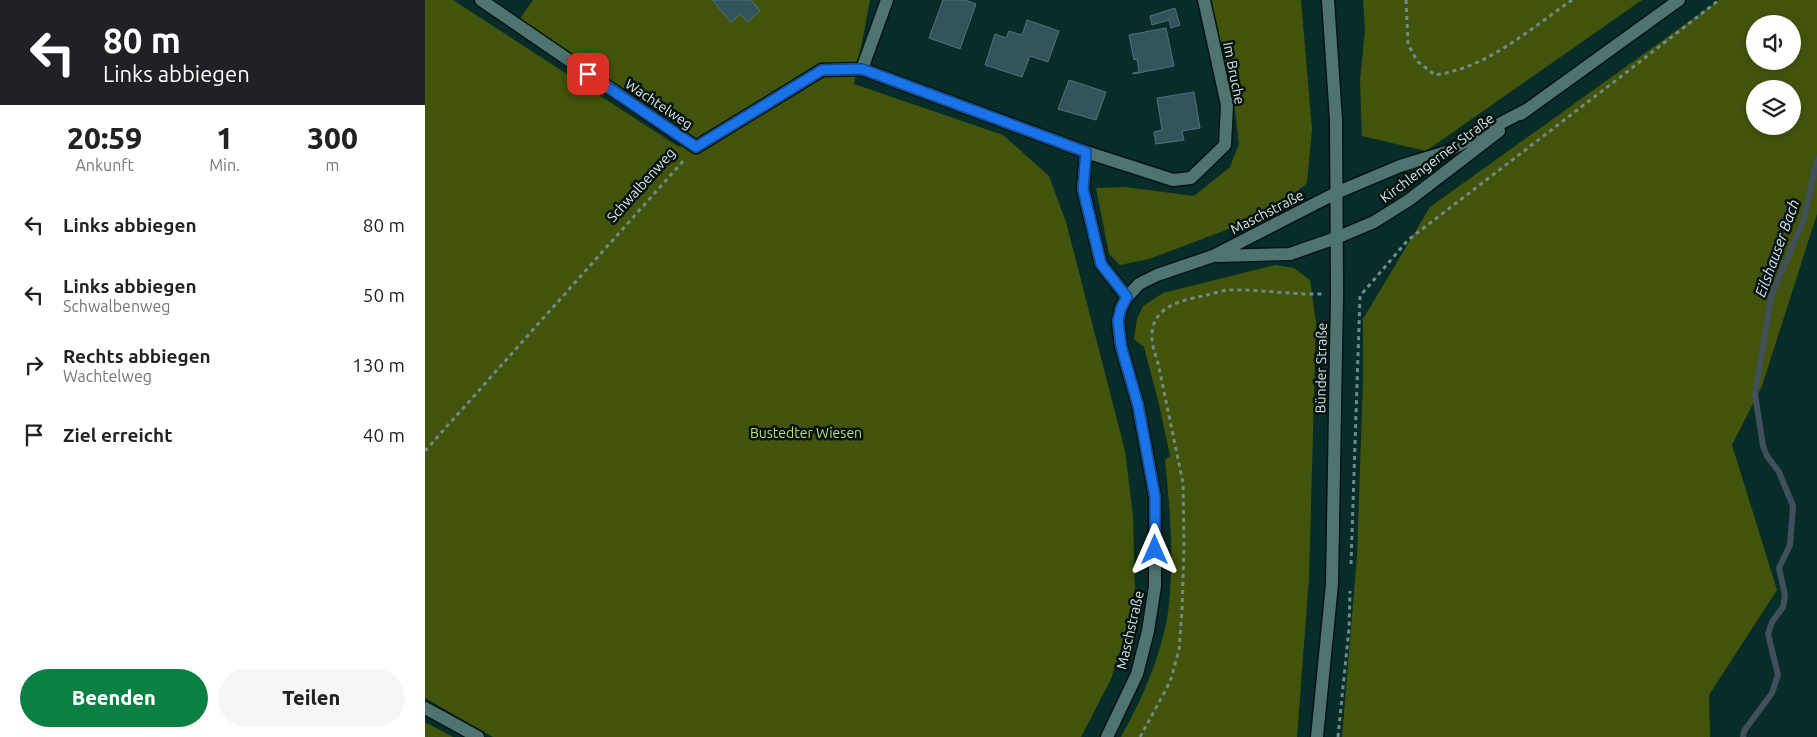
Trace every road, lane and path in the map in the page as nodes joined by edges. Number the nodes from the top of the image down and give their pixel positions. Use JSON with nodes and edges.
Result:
{"nodes":[{"id":1,"x":481,"y":0,"type":"edge"},
{"id":2,"x":887,"y":0,"type":"edge"},
{"id":3,"x":1204,"y":0,"type":"edge"},
{"id":4,"x":1328,"y":0,"type":"edge"},
{"id":5,"x":1406,"y":0,"type":"edge"},
{"id":6,"x":1572,"y":0,"type":"edge"},
{"id":7,"x":1679,"y":0,"type":"edge"},
{"id":8,"x":1719,"y":0,"type":"edge"},
{"id":9,"x":862,"y":69,"type":"junction"},
{"id":10,"x":1527,"y":110,"type":"junction"},
{"id":11,"x":696,"y":147,"type":"junction"},
{"id":12,"x":1086,"y":152,"type":"junction"},
{"id":13,"x":1335,"y":193,"type":"junction"},
{"id":14,"x":1337,"y":238,"type":"junction"},
{"id":15,"x":1213,"y":256,"type":"junction"},
{"id":16,"x":1337,"y":294,"type":"junction"},
{"id":17,"x":1127,"y":297,"type":"junction"},
{"id":18,"x":425,"y":450,"type":"edge"},
{"id":19,"x":1351,"y":570,"type":"dead end"},
{"id":20,"x":1351,"y":589,"type":"dead end"},
{"id":21,"x":425,"y":708,"type":"edge"},
{"id":22,"x":478,"y":737,"type":"edge"},
{"id":23,"x":1107,"y":737,"type":"edge"},
{"id":24,"x":1140,"y":737,"type":"edge"},
{"id":25,"x":1317,"y":737,"type":"edge"},
{"id":26,"x":1339,"y":737,"type":"edge"}],
"edges":[{"from":1,"to":11,"type":"street","name":"Wachtelweg"},
{"from":2,"to":9,"type":"street"},
{"from":3,"to":12,"type":"street","name":"Im Bruche"},
{"from":4,"to":13,"type":"street","name":"Bünder Straße"},
{"from":5,"to":6,"type":"path"},
{"from":7,"to":10,"type":"street","name":"Kirchlengerner Straße"},
{"from":8,"to":19,"type":"path"},
{"from":9,"to":11,"type":"street","name":"Schwalbenweg"},
{"from":9,"to":12,"type":"street","name":"Schwalbenweg"},
{"from":10,"to":13,"type":"street","name":"Kirchlengerner Straße"},
{"from":10,"to":14,"type":"street","name":"Kirchlengerner Straße"},
{"from":11,"to":18,"type":"path","name":"Schwalbenweg"},
{"from":12,"to":17,"type":"street"},
{"from":13,"to":14,"type":"street","name":"Bünder Straße"},
{"from":13,"to":15,"type":"street","name":"Maschstraße"},
{"from":14,"to":15,"type":"street","name":"Maschstraße"},
{"from":14,"to":16,"type":"street","name":"Bünder Straße"},
{"from":15,"to":17,"type":"street","name":"Maschstraße"},
{"from":16,"to":24,"type":"path"},
{"from":16,"to":25,"type":"street","name":"Bünder Straße"},
{"from":17,"to":23,"type":"street","name":"Maschstraße"},
{"from":20,"to":26,"type":"path"},
{"from":21,"to":22,"type":"street"}]}
